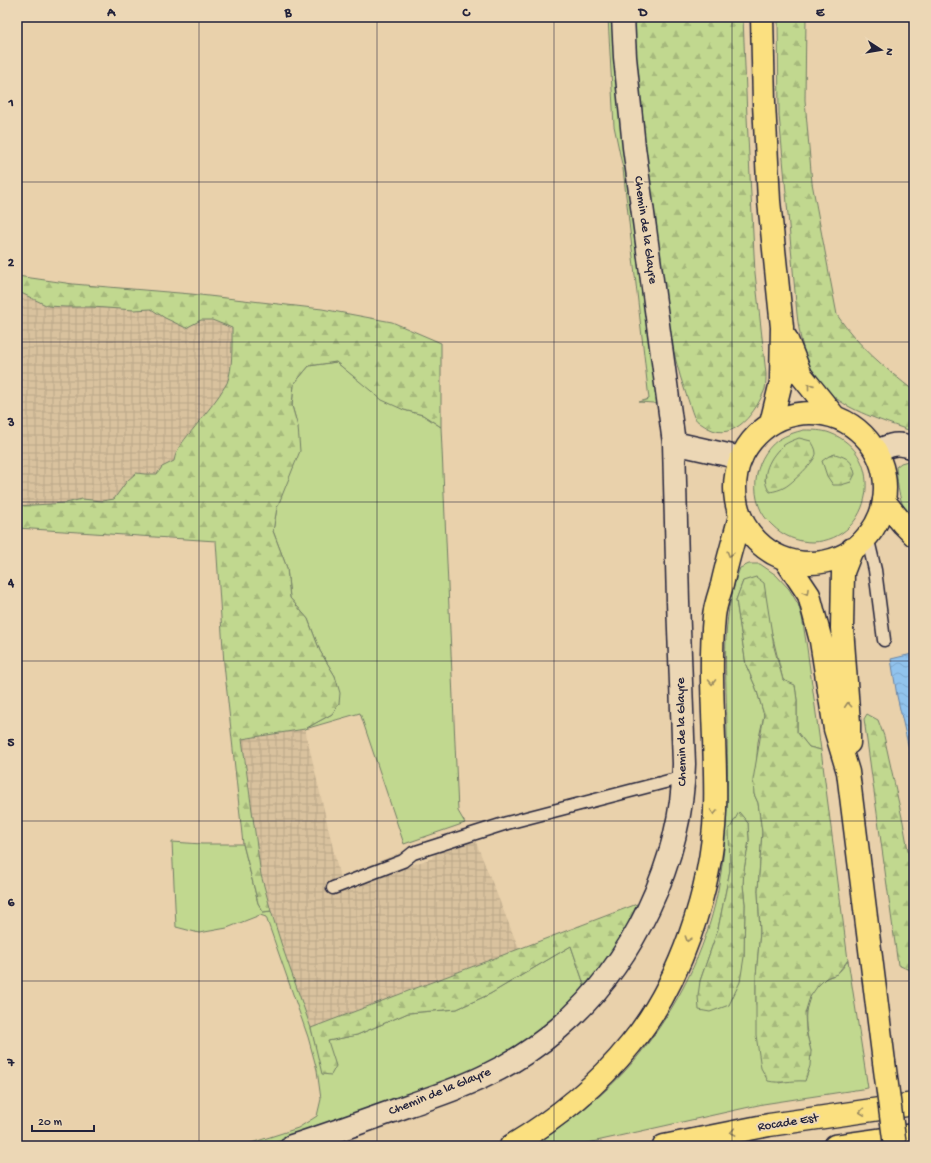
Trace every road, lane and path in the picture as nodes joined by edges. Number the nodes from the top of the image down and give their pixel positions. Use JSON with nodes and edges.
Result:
{"nodes":[{"id":1,"x":623,"y":17,"type":"edge"},
{"id":2,"x":762,"y":17,"type":"edge"},
{"id":3,"x":782,"y":328,"type":"junction"},
{"id":4,"x":834,"y":416,"type":"junction"},
{"id":5,"x":771,"y":423,"type":"junction"},
{"id":6,"x":674,"y":443,"type":"junction"},
{"id":7,"x":914,"y":448,"type":"edge"},
{"id":8,"x":876,"y":452,"type":"junction"},
{"id":9,"x":741,"y":458,"type":"junction"},
{"id":10,"x":884,"y":501,"type":"junction"},
{"id":11,"x":740,"y":516,"type":"junction"},
{"id":12,"x":914,"y":535,"type":"edge"},
{"id":13,"x":860,"y":543,"type":"junction"},
{"id":14,"x":785,"y":559,"type":"junction"},
{"id":15,"x":884,"y":640,"type":"dead end"},
{"id":16,"x":848,"y":772,"type":"junction"},
{"id":17,"x":684,"y":777,"type":"junction"},
{"id":18,"x":333,"y":888,"type":"dead end"},
{"id":19,"x":914,"y":1104,"type":"edge"},
{"id":20,"x":914,"y":1135,"type":"edge"},
{"id":21,"x":292,"y":1146,"type":"edge"},
{"id":22,"x":511,"y":1146,"type":"edge"},
{"id":23,"x":664,"y":1146,"type":"edge"},
{"id":24,"x":835,"y":1146,"type":"edge"},
{"id":25,"x":895,"y":1146,"type":"edge"}],
"edges":[{"from":1,"to":6,"type":"street","name":"Chemin de la Glayre"},
{"from":2,"to":3,"type":"main road"},
{"from":4,"to":3,"type":"main road","one_way":true},
{"from":3,"to":5,"type":"main road"},
{"from":4,"to":5,"type":"main road"},
{"from":4,"to":8,"type":"main road"},
{"from":5,"to":9,"type":"main road"},
{"from":6,"to":9,"type":"street"},
{"from":6,"to":17,"type":"street","name":"Chemin de la Glayre"},
{"from":7,"to":8,"type":"street"},
{"from":8,"to":10,"type":"main road"},
{"from":9,"to":11,"type":"main road"},
{"from":10,"to":12,"type":"main road"},
{"from":10,"to":13,"type":"main road"},
{"from":11,"to":14,"type":"main road"},
{"from":11,"to":22,"type":"main road","one_way":true},
{"from":13,"to":14,"type":"main road"},
{"from":13,"to":15,"type":"lane"},
{"from":16,"to":13,"type":"main road","one_way":true},
{"from":14,"to":16,"type":"main road","one_way":true},
{"from":16,"to":25,"type":"main road","bridge":true},
{"from":17,"to":18,"type":"lane"},
{"from":17,"to":21,"type":"street","name":"Chemin de la Glayre"},
{"from":19,"to":23,"type":"main road","name":"Rocade Est","one_way":true},
{"from":20,"to":24,"type":"main road"}]}
